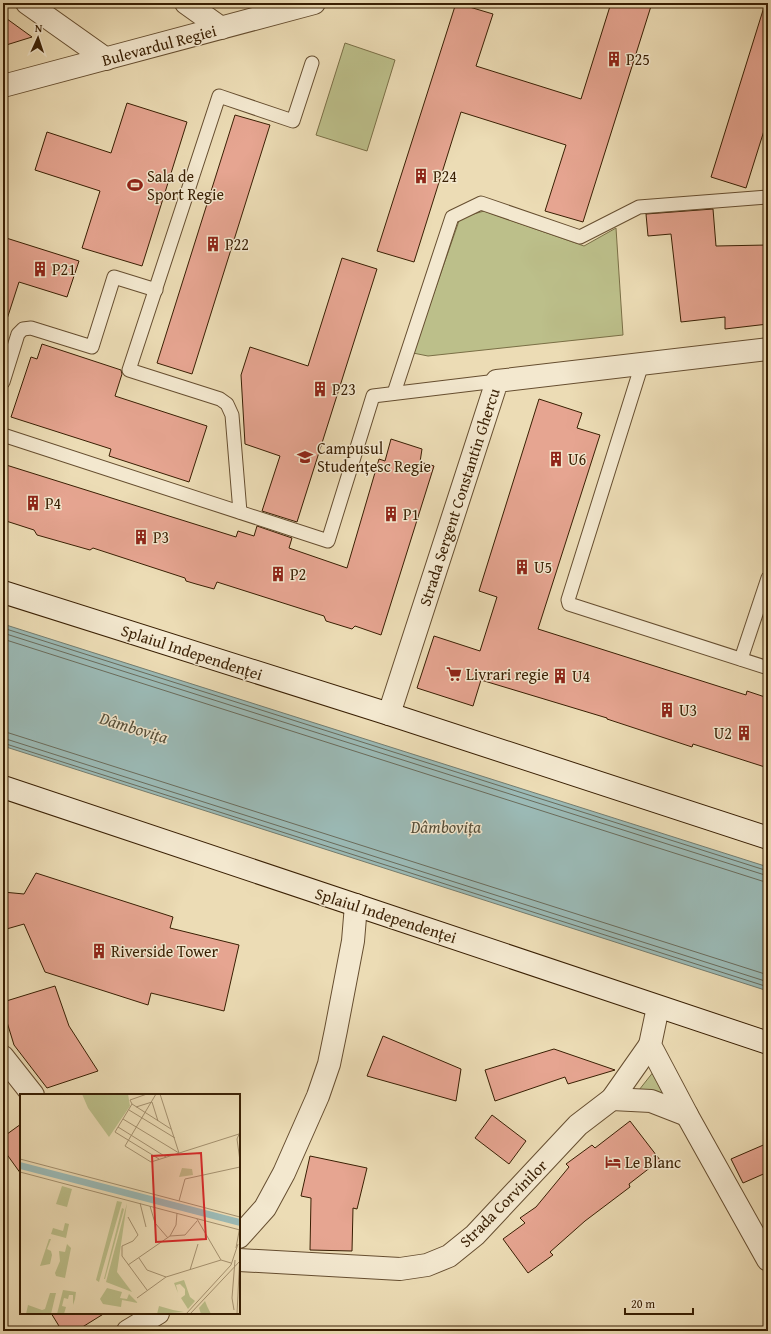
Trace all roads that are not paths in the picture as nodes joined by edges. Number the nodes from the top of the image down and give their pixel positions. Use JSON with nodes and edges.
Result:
{"nodes":[{"id":1,"x":27,"y":3,"type":"edge"},
{"id":2,"x":186,"y":3,"type":"edge"},
{"id":3,"x":314,"y":3,"type":"edge"},
{"id":4,"x":221,"y":28,"type":"junction"},
{"id":5,"x":106,"y":59,"type":"junction"},
{"id":6,"x":312,"y":63,"type":"dead end"},
{"id":7,"x":3,"y":86,"type":"edge"},
{"id":8,"x":768,"y":197,"type":"edge"},
{"id":9,"x":156,"y":290,"type":"junction"},
{"id":10,"x":768,"y":349,"type":"edge"},
{"id":11,"x":642,"y":364,"type":"junction"},
{"id":12,"x":496,"y":381,"type":"junction"},
{"id":13,"x":3,"y":382,"type":"edge"},
{"id":14,"x":394,"y":393,"type":"junction"},
{"id":15,"x":3,"y":435,"type":"edge"},
{"id":16,"x":240,"y":512,"type":"junction"},
{"id":17,"x":767,"y":582,"type":"edge"},
{"id":18,"x":3,"y":592,"type":"edge"},
{"id":19,"x":740,"y":659,"type":"junction"},
{"id":20,"x":768,"y":668,"type":"edge"},
{"id":21,"x":389,"y":714,"type":"junction"},
{"id":22,"x":3,"y":787,"type":"edge"},
{"id":23,"x":768,"y":838,"type":"edge"},
{"id":24,"x":356,"y":905,"type":"junction"},
{"id":25,"x":658,"y":1007,"type":"junction"},
{"id":26,"x":768,"y":1043,"type":"edge"},
{"id":27,"x":650,"y":1045,"type":"junction"},
{"id":28,"x":3,"y":1057,"type":"edge"},
{"id":29,"x":32,"y":1094,"type":"edge"},
{"id":30,"x":612,"y":1099,"type":"junction"},
{"id":31,"x":687,"y":1115,"type":"junction"},
{"id":32,"x":240,"y":1236,"type":"edge"},
{"id":33,"x":240,"y":1260,"type":"edge"},
{"id":34,"x":768,"y":1260,"type":"edge"},
{"id":35,"x":156,"y":1314,"type":"edge"},
{"id":36,"x":128,"y":1331,"type":"edge"}],
"edges":[{"from":1,"to":5,"type":"street"},
{"from":2,"to":4,"type":"street"},
{"from":3,"to":4,"type":"street","name":"Bulevardul Regiei"},
{"from":4,"to":5,"type":"street","name":"Bulevardul Regiei"},
{"from":5,"to":7,"type":"street","name":"Bulevardul Regiei"},
{"from":6,"to":9,"type":"lane"},
{"from":8,"to":14,"type":"lane"},
{"from":9,"to":13,"type":"lane"},
{"from":9,"to":16,"type":"lane"},
{"from":10,"to":11,"type":"street","name":"Strada Sergent Constantin Ghercu"},
{"from":11,"to":12,"type":"street","name":"Strada Sergent Constantin Ghercu"},
{"from":11,"to":19,"type":"lane"},
{"from":12,"to":14,"type":"lane"},
{"from":12,"to":21,"type":"street","name":"Strada Sergent Constantin Ghercu"},
{"from":14,"to":16,"type":"lane"},
{"from":15,"to":16,"type":"lane"},
{"from":17,"to":19,"type":"lane"},
{"from":18,"to":21,"type":"street","name":"Splaiul Independenței"},
{"from":19,"to":20,"type":"lane"},
{"from":21,"to":23,"type":"street","name":"Splaiul Independenței"},
{"from":22,"to":24,"type":"street","name":"Splaiul Independenței"},
{"from":24,"to":25,"type":"street","name":"Splaiul Independenței"},
{"from":24,"to":32,"type":"street"},
{"from":25,"to":26,"type":"street","name":"Splaiul Independenței"},
{"from":25,"to":27,"type":"street"},
{"from":27,"to":30,"type":"street","name":"Strada Corvinilor"},
{"from":27,"to":31,"type":"street"},
{"from":28,"to":29,"type":"street"},
{"from":30,"to":31,"type":"street"},
{"from":30,"to":33,"type":"street","name":"Strada Corvinilor"},
{"from":31,"to":34,"type":"street"},
{"from":35,"to":36,"type":"street"}]}
